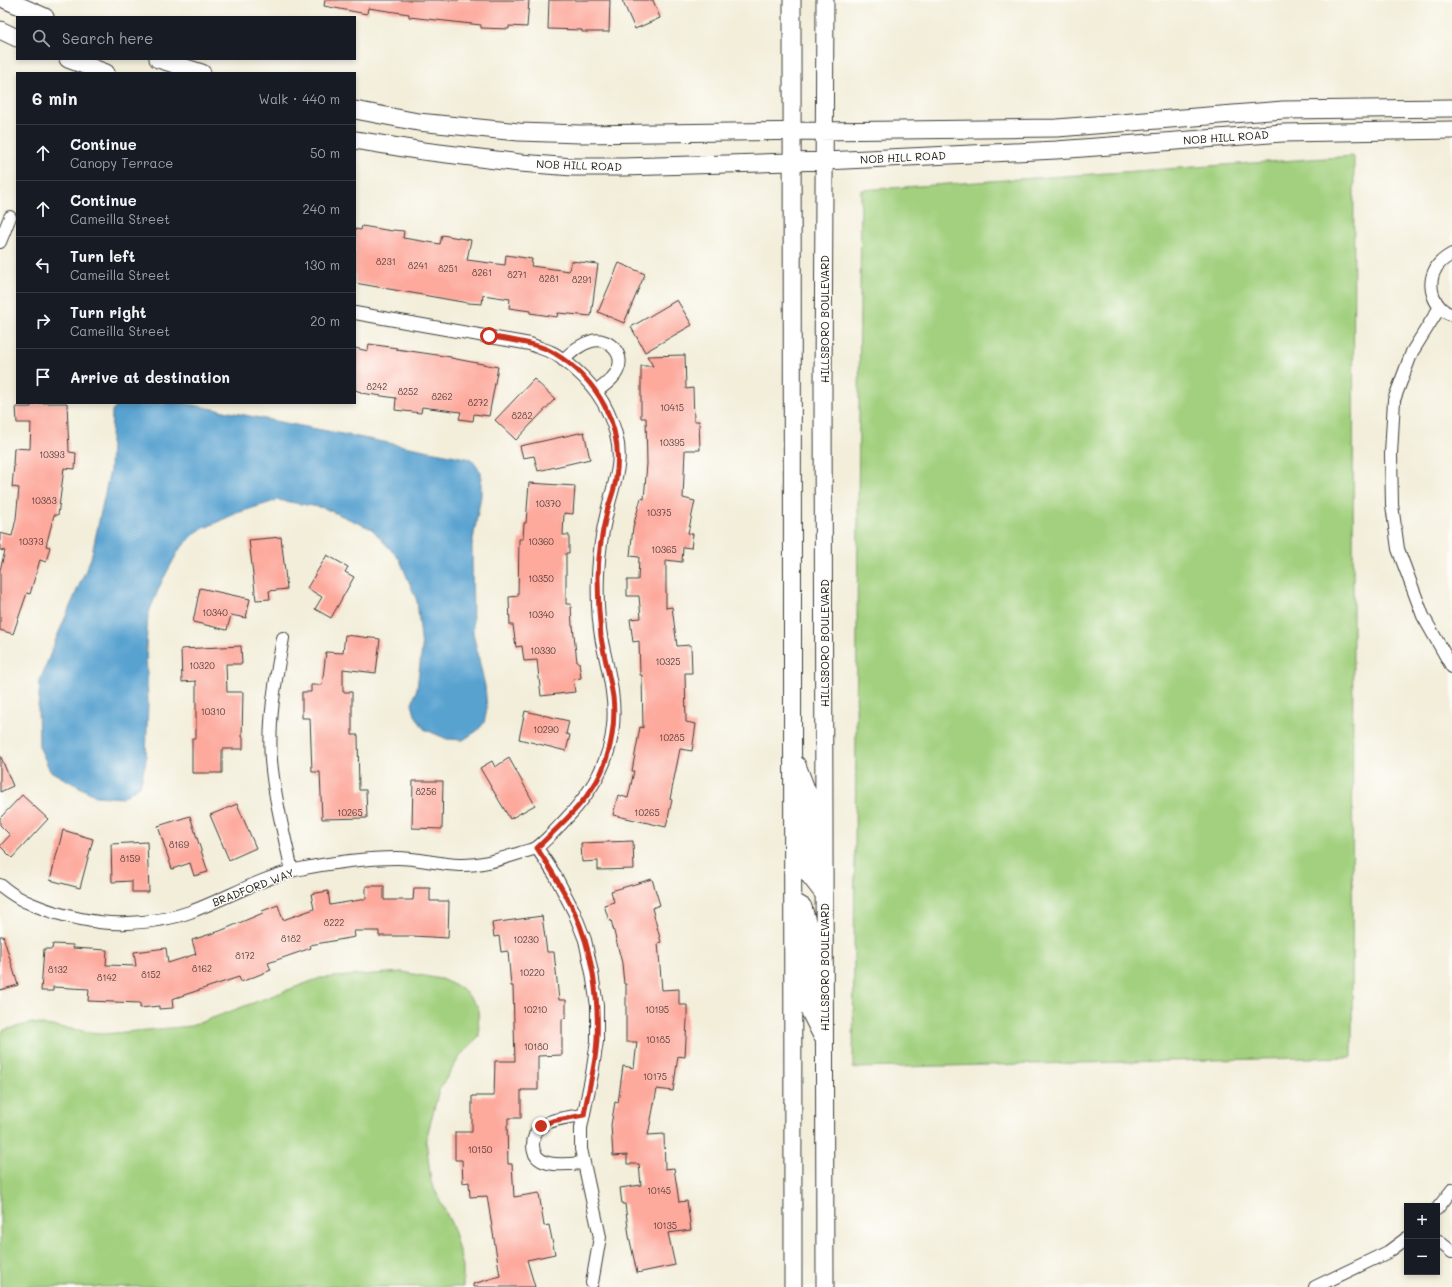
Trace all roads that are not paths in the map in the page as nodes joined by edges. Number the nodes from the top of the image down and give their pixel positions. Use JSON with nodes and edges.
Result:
{"nodes":[{"id":1,"x":6,"y":0,"type":"edge"},
{"id":2,"x":792,"y":0,"type":"edge"},
{"id":3,"x":825,"y":0,"type":"edge"},
{"id":4,"x":43,"y":16,"type":"edge"},
{"id":5,"x":0,"y":30,"type":"edge"},
{"id":6,"x":16,"y":38,"type":"edge"},
{"id":7,"x":71,"y":60,"type":"edge"},
{"id":8,"x":161,"y":60,"type":"edge"},
{"id":9,"x":103,"y":72,"type":"edge"},
{"id":10,"x":199,"y":72,"type":"edge"},
{"id":11,"x":1452,"y":108,"type":"edge"},
{"id":12,"x":356,"y":110,"type":"edge"},
{"id":13,"x":1283,"y":110,"type":"junction"},
{"id":14,"x":1452,"y":130,"type":"edge"},
{"id":15,"x":792,"y":131,"type":"junction"},
{"id":16,"x":825,"y":131,"type":"junction"},
{"id":17,"x":1283,"y":132,"type":"junction"},
{"id":18,"x":356,"y":140,"type":"edge"},
{"id":19,"x":825,"y":161,"type":"junction"},
{"id":20,"x":792,"y":162,"type":"junction"},
{"id":21,"x":9,"y":216,"type":"edge"},
{"id":22,"x":0,"y":242,"type":"edge"},
{"id":23,"x":1452,"y":254,"type":"edge"},
{"id":24,"x":1440,"y":307,"type":"junction"},
{"id":25,"x":356,"y":313,"type":"edge"},
{"id":26,"x":1452,"y":314,"type":"edge"},
{"id":27,"x":563,"y":360,"type":"junction"},
{"id":28,"x":597,"y":391,"type":"junction"},
{"id":29,"x":283,"y":638,"type":"dead end"},
{"id":30,"x":1452,"y":667,"type":"edge"},
{"id":31,"x":793,"y":756,"type":"junction"},
{"id":32,"x":537,"y":848,"type":"junction"},
{"id":33,"x":292,"y":871,"type":"junction"},
{"id":34,"x":0,"y":885,"type":"edge"},
{"id":35,"x":823,"y":893,"type":"junction"},
{"id":36,"x":793,"y":901,"type":"junction"},
{"id":37,"x":824,"y":1040,"type":"junction"},
{"id":38,"x":584,"y":1115,"type":"junction"},
{"id":39,"x":584,"y":1163,"type":"junction"},
{"id":40,"x":1452,"y":1190,"type":"edge"},
{"id":41,"x":1440,"y":1205,"type":"edge"},
{"id":42,"x":1406,"y":1239,"type":"edge"},
{"id":43,"x":1440,"y":1242,"type":"edge"},
{"id":44,"x":1452,"y":1252,"type":"edge"},
{"id":45,"x":592,"y":1283,"type":"dead end"},
{"id":46,"x":793,"y":1287,"type":"edge"},
{"id":47,"x":825,"y":1287,"type":"edge"},
{"id":48,"x":1315,"y":1287,"type":"edge"}],
"edges":[{"from":1,"to":4,"type":"street"},
{"from":2,"to":15,"type":"street"},
{"from":3,"to":16,"type":"street","name":"HILLSBORO BOULEVARD"},
{"from":5,"to":6,"type":"street"},
{"from":7,"to":9,"type":"street"},
{"from":8,"to":10,"type":"street"},
{"from":11,"to":13,"type":"street","name":"NOB HILL ROAD"},
{"from":12,"to":15,"type":"street","name":"NOB HILL ROAD"},
{"from":13,"to":16,"type":"street","name":"NOB HILL ROAD"},
{"from":13,"to":17,"type":"street"},
{"from":14,"to":17,"type":"street","name":"NOB HILL ROAD"},
{"from":15,"to":16,"type":"street","name":"NOB HILL ROAD"},
{"from":15,"to":20,"type":"street"},
{"from":16,"to":19,"type":"street","name":"HILLSBORO BOULEVARD"},
{"from":17,"to":19,"type":"street","name":"NOB HILL ROAD"},
{"from":18,"to":20,"type":"street","name":"NOB HILL ROAD"},
{"from":19,"to":20,"type":"street","name":"NOB HILL ROAD"},
{"from":19,"to":35,"type":"street","name":"HILLSBORO BOULEVARD"},
{"from":20,"to":31,"type":"street"},
{"from":21,"to":22,"type":"street"},
{"from":23,"to":24,"type":"street"},
{"from":24,"to":26,"type":"street"},
{"from":24,"to":30,"type":"street"},
{"from":25,"to":27,"type":"street"},
{"from":27,"to":28,"type":"street"},
{"from":27,"to":28,"type":"street"},
{"from":28,"to":32,"type":"street"},
{"from":29,"to":33,"type":"street"},
{"from":31,"to":35,"type":"street"},
{"from":31,"to":36,"type":"street"},
{"from":32,"to":33,"type":"street","name":"BRADFORD WAY"},
{"from":32,"to":38,"type":"street"},
{"from":33,"to":34,"type":"street","name":"BRADFORD WAY"},
{"from":35,"to":37,"type":"street","name":"HILLSBORO BOULEVARD"},
{"from":36,"to":37,"type":"street"},
{"from":36,"to":46,"type":"street"},
{"from":37,"to":47,"type":"street","name":"HILLSBORO BOULEVARD"},
{"from":38,"to":39,"type":"street"},
{"from":38,"to":39,"type":"street"},
{"from":39,"to":45,"type":"street"},
{"from":40,"to":41,"type":"street"},
{"from":42,"to":48,"type":"street"},
{"from":43,"to":44,"type":"street"}]}
